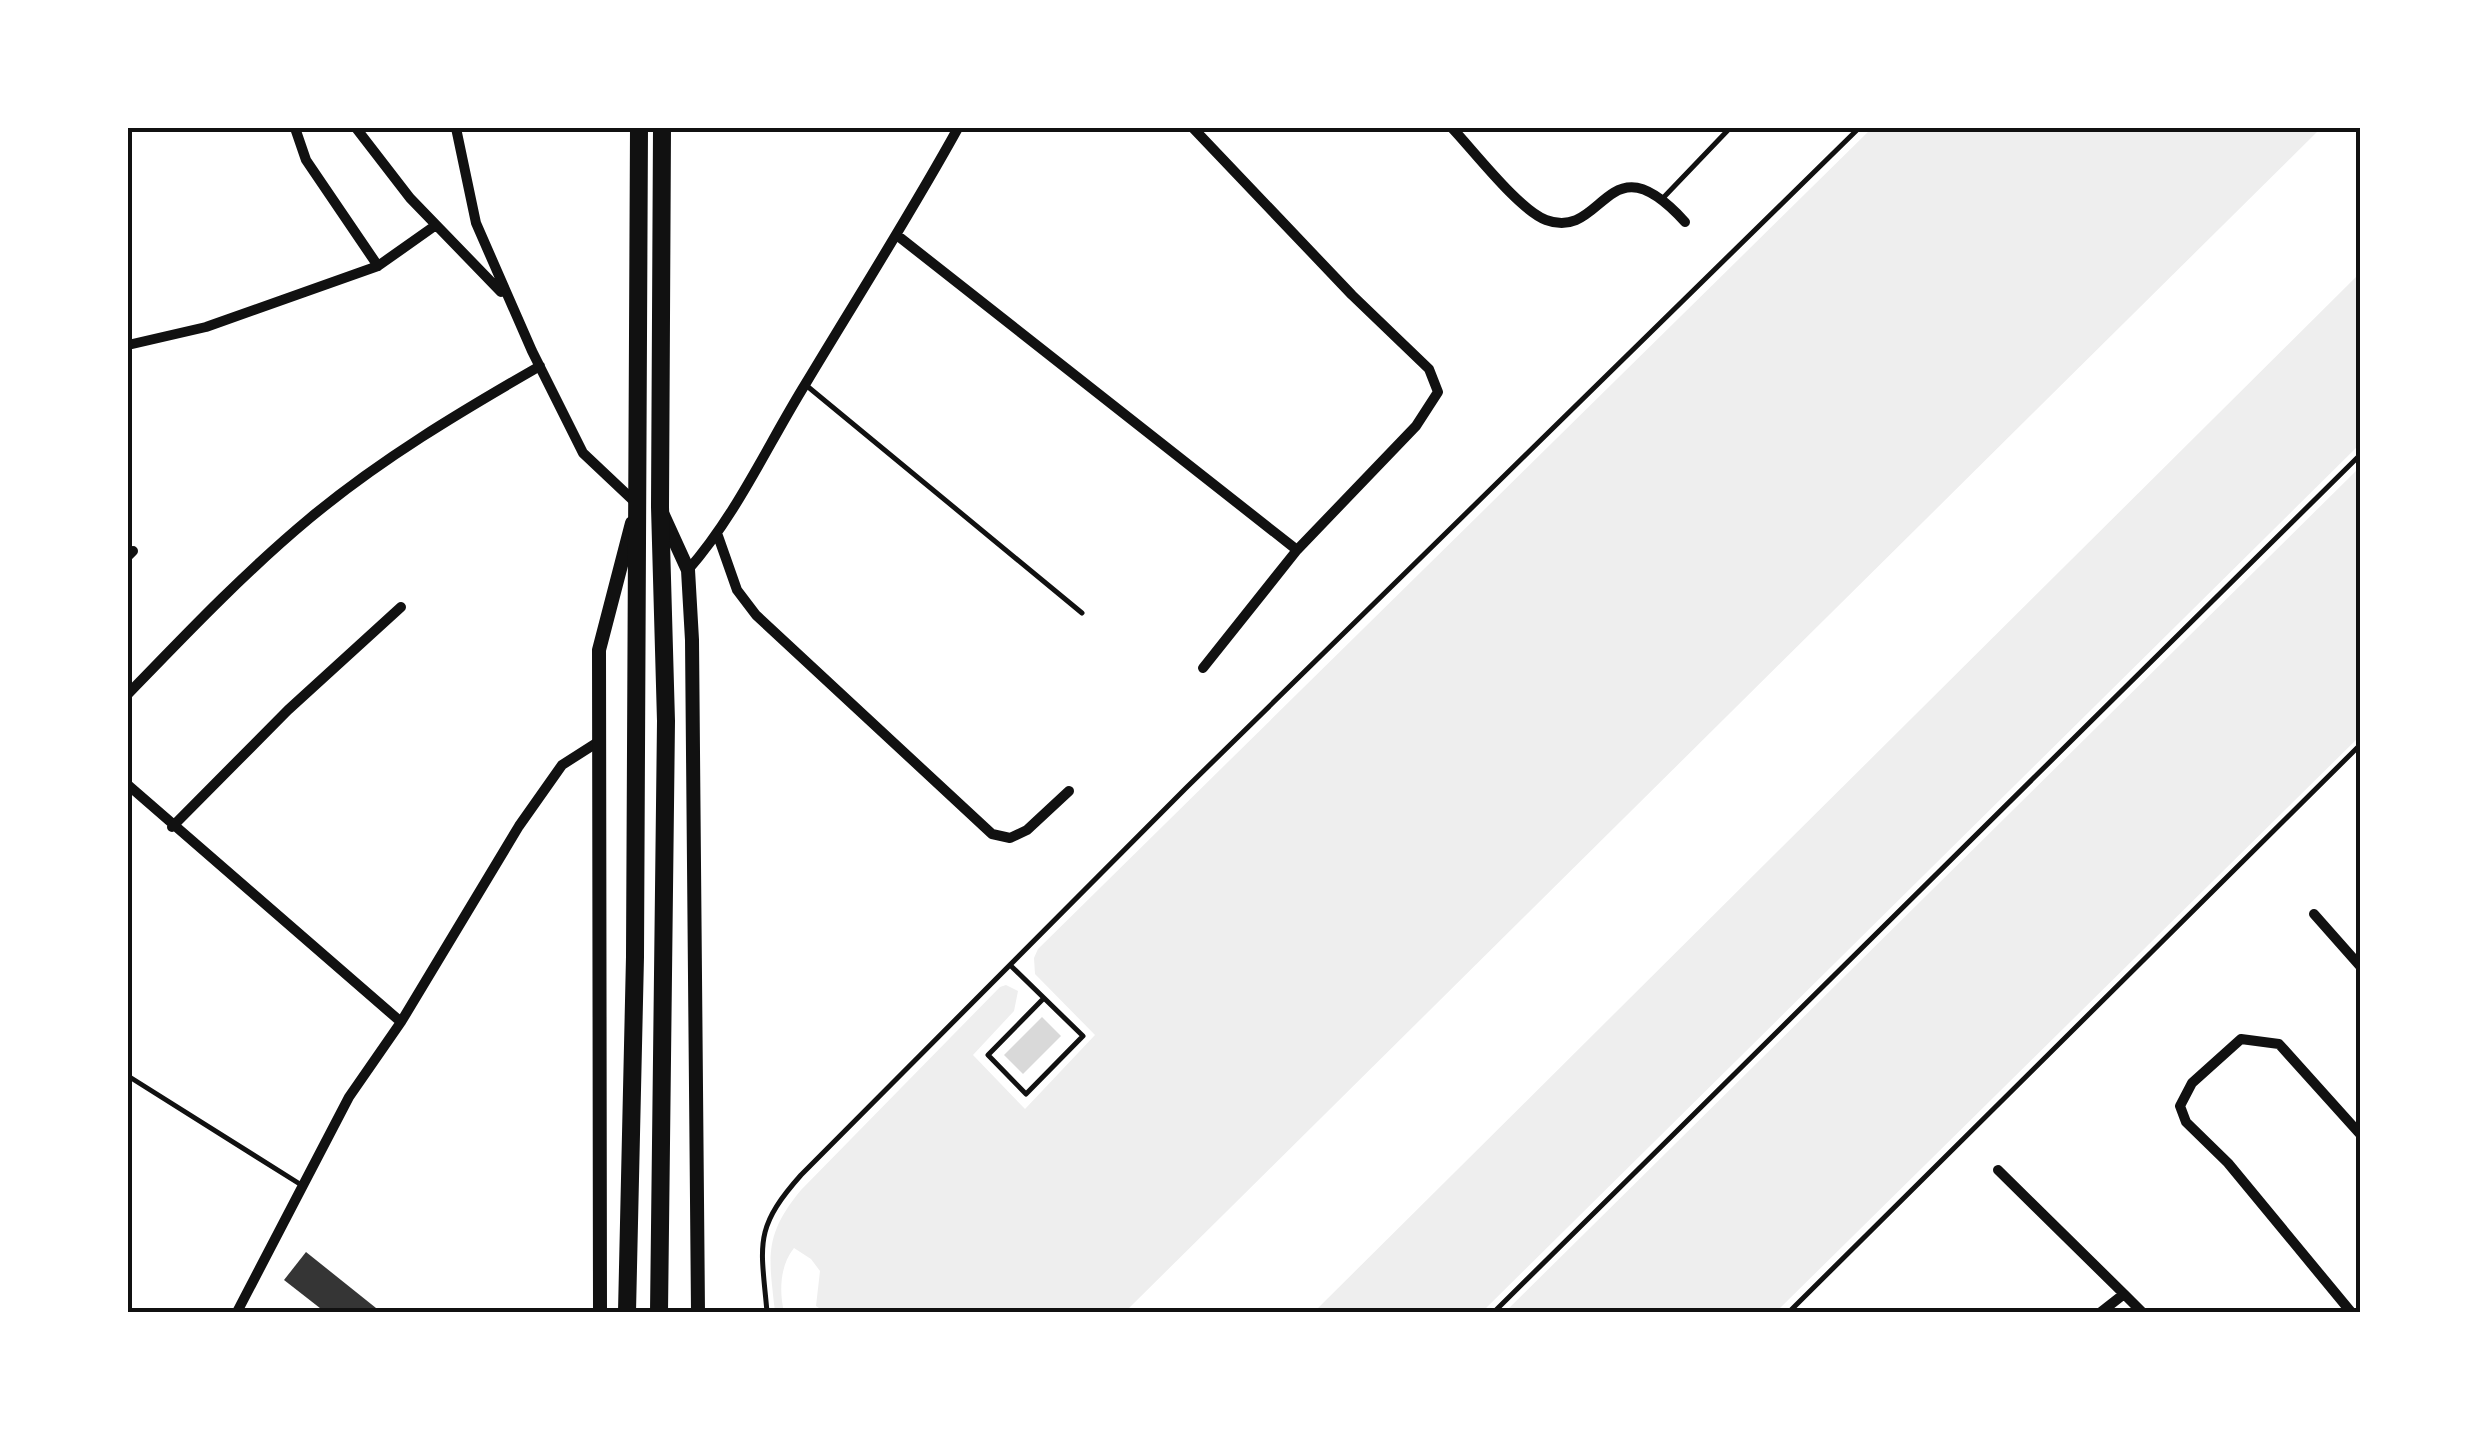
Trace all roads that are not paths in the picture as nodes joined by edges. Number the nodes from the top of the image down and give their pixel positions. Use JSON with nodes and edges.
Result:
{"nodes":[{"id":1,"x":295,"y":128,"type":"edge"},
{"id":2,"x":356,"y":128,"type":"edge"},
{"id":3,"x":456,"y":128,"type":"edge"},
{"id":4,"x":638,"y":128,"type":"edge"},
{"id":5,"x":662,"y":128,"type":"edge"},
{"id":6,"x":958,"y":128,"type":"edge"},
{"id":7,"x":1192,"y":128,"type":"edge"},
{"id":8,"x":1452,"y":128,"type":"edge"},
{"id":9,"x":1730,"y":128,"type":"edge"},
{"id":10,"x":1860,"y":128,"type":"edge"},
{"id":11,"x":1663,"y":198,"type":"junction"},
{"id":12,"x":1685,"y":222,"type":"dead end"},
{"id":13,"x":436,"y":225,"type":"junction"},
{"id":14,"x":898,"y":236,"type":"junction"},
{"id":15,"x":378,"y":266,"type":"junction"},
{"id":16,"x":507,"y":298,"type":"junction"},
{"id":17,"x":128,"y":345,"type":"edge"},
{"id":18,"x":540,"y":366,"type":"junction"},
{"id":19,"x":805,"y":384,"type":"junction"},
{"id":20,"x":2360,"y":454,"type":"edge"},
{"id":21,"x":637,"y":504,"type":"junction"},
{"id":22,"x":660,"y":508,"type":"junction"},
{"id":23,"x":718,"y":536,"type":"junction"},
{"id":24,"x":1297,"y":550,"type":"junction"},
{"id":25,"x":688,"y":570,"type":"junction"},
{"id":26,"x":402,"y":606,"type":"dead end"},
{"id":27,"x":1082,"y":612,"type":"dead end"},
{"id":28,"x":1203,"y":668,"type":"dead end"},
{"id":29,"x":128,"y":694,"type":"edge"},
{"id":30,"x":598,"y":742,"type":"junction"},
{"id":31,"x":2360,"y":745,"type":"edge"},
{"id":32,"x":128,"y":785,"type":"edge"},
{"id":33,"x":1068,"y":791,"type":"dead end"},
{"id":34,"x":172,"y":827,"type":"junction"},
{"id":35,"x":2314,"y":914,"type":"dead end"},
{"id":36,"x":1010,"y":965,"type":"junction"},
{"id":37,"x":2360,"y":966,"type":"edge"},
{"id":38,"x":1044,"y":998,"type":"junction"},
{"id":39,"x":401,"y":1022,"type":"junction"},
{"id":40,"x":128,"y":1076,"type":"edge"},
{"id":41,"x":2360,"y":1134,"type":"edge"},
{"id":42,"x":1998,"y":1170,"type":"dead end"},
{"id":43,"x":305,"y":1187,"type":"junction"},
{"id":44,"x":2124,"y":1294,"type":"junction"},
{"id":45,"x":236,"y":1312,"type":"edge"},
{"id":46,"x":600,"y":1312,"type":"edge"},
{"id":47,"x":627,"y":1312,"type":"edge"},
{"id":48,"x":659,"y":1312,"type":"edge"},
{"id":49,"x":698,"y":1312,"type":"edge"},
{"id":50,"x":767,"y":1312,"type":"edge"},
{"id":51,"x":1494,"y":1312,"type":"edge"},
{"id":52,"x":1788,"y":1312,"type":"edge"},
{"id":53,"x":2101,"y":1312,"type":"edge"},
{"id":54,"x":2142,"y":1312,"type":"edge"},
{"id":55,"x":2352,"y":1312,"type":"edge"}],
"edges":[{"from":1,"to":15,"type":"street"},
{"from":2,"to":13,"type":"street"},
{"from":3,"to":16,"type":"street"},
{"from":4,"to":21,"type":"highway"},
{"from":5,"to":22,"type":"highway"},
{"from":6,"to":14,"type":"street"},
{"from":7,"to":24,"type":"street"},
{"from":8,"to":11,"type":"street"},
{"from":9,"to":11,"type":"lane"},
{"from":10,"to":36,"type":"lane"},
{"from":11,"to":12,"type":"street"},
{"from":13,"to":15,"type":"street"},
{"from":13,"to":16,"type":"street"},
{"from":14,"to":19,"type":"street"},
{"from":14,"to":24,"type":"street"},
{"from":15,"to":17,"type":"street"},
{"from":16,"to":18,"type":"street"},
{"from":18,"to":21,"type":"street"},
{"from":18,"to":29,"type":"street"},
{"from":19,"to":23,"type":"street"},
{"from":19,"to":27,"type":"lane"},
{"from":20,"to":51,"type":"lane"},
{"from":21,"to":30,"type":"street"},
{"from":21,"to":47,"type":"highway"},
{"from":22,"to":25,"type":"street"},
{"from":22,"to":48,"type":"highway"},
{"from":23,"to":25,"type":"street"},
{"from":23,"to":33,"type":"street"},
{"from":24,"to":28,"type":"street"},
{"from":25,"to":49,"type":"street"},
{"from":26,"to":34,"type":"street"},
{"from":30,"to":39,"type":"street"},
{"from":30,"to":46,"type":"street"},
{"from":31,"to":52,"type":"lane"},
{"from":32,"to":34,"type":"street"},
{"from":34,"to":39,"type":"street"},
{"from":35,"to":37,"type":"street"},
{"from":36,"to":38,"type":"lane"},
{"from":36,"to":50,"type":"lane"},
{"from":38,"to":38,"type":"lane"},
{"from":39,"to":43,"type":"street"},
{"from":40,"to":43,"type":"lane"},
{"from":41,"to":55,"type":"street"},
{"from":42,"to":44,"type":"street"},
{"from":43,"to":45,"type":"street"},
{"from":44,"to":53,"type":"street"},
{"from":44,"to":54,"type":"street"}]}
